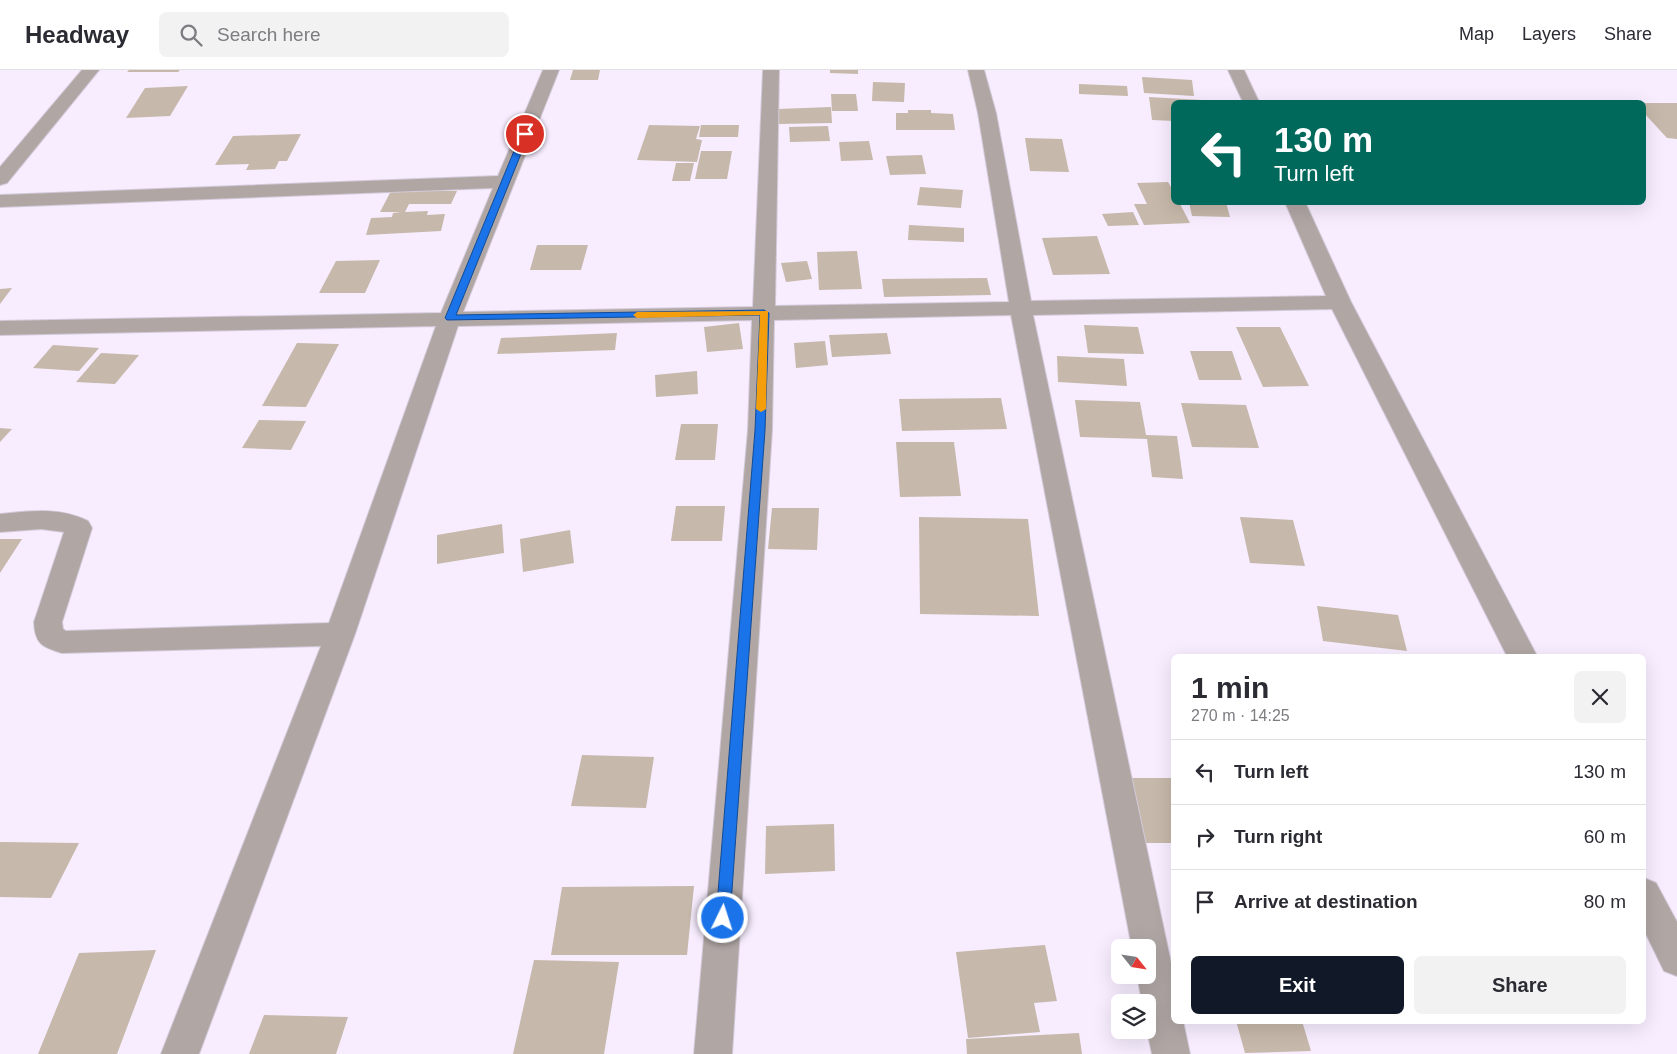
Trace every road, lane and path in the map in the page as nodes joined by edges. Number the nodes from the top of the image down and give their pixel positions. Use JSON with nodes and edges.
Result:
{"nodes":[{"id":1,"x":91,"y":70,"type":"edge"},
{"id":2,"x":551,"y":70,"type":"edge"},
{"id":3,"x":771,"y":70,"type":"edge"},
{"id":4,"x":976,"y":70,"type":"edge"},
{"id":5,"x":1236,"y":70,"type":"edge"},
{"id":6,"x":1250,"y":100,"type":"edge"},
{"id":7,"x":0,"y":179,"type":"edge"},
{"id":8,"x":506,"y":182,"type":"junction"},
{"id":9,"x":0,"y":201,"type":"edge"},
{"id":10,"x":1297,"y":205,"type":"edge"},
{"id":11,"x":1340,"y":302,"type":"junction"},
{"id":12,"x":1021,"y":308,"type":"junction"},
{"id":13,"x":764,"y":313,"type":"junction"},
{"id":14,"x":450,"y":318,"type":"junction"},
{"id":15,"x":0,"y":328,"type":"edge"},
{"id":16,"x":0,"y":524,"type":"edge"},
{"id":17,"x":340,"y":634,"type":"junction"},
{"id":18,"x":1521,"y":654,"type":"edge"},
{"id":19,"x":1646,"y":898,"type":"edge"},
{"id":20,"x":1677,"y":959,"type":"edge"},
{"id":21,"x":180,"y":1054,"type":"edge"},
{"id":22,"x":712,"y":1054,"type":"edge"},
{"id":23,"x":1170,"y":1054,"type":"edge"}],
"edges":[{"from":1,"to":7,"type":"street"},
{"from":2,"to":8,"type":"street"},
{"from":3,"to":13,"type":"street"},
{"from":4,"to":12,"type":"street"},
{"from":5,"to":6,"type":"street"},
{"from":8,"to":9,"type":"street"},
{"from":8,"to":14,"type":"street"},
{"from":10,"to":11,"type":"street"},
{"from":11,"to":12,"type":"street"},
{"from":11,"to":18,"type":"street"},
{"from":12,"to":13,"type":"street"},
{"from":12,"to":23,"type":"street"},
{"from":13,"to":14,"type":"street"},
{"from":13,"to":22,"type":"street"},
{"from":14,"to":15,"type":"street"},
{"from":14,"to":17,"type":"street"},
{"from":16,"to":17,"type":"street"},
{"from":17,"to":21,"type":"street"},
{"from":19,"to":20,"type":"street"}]}
